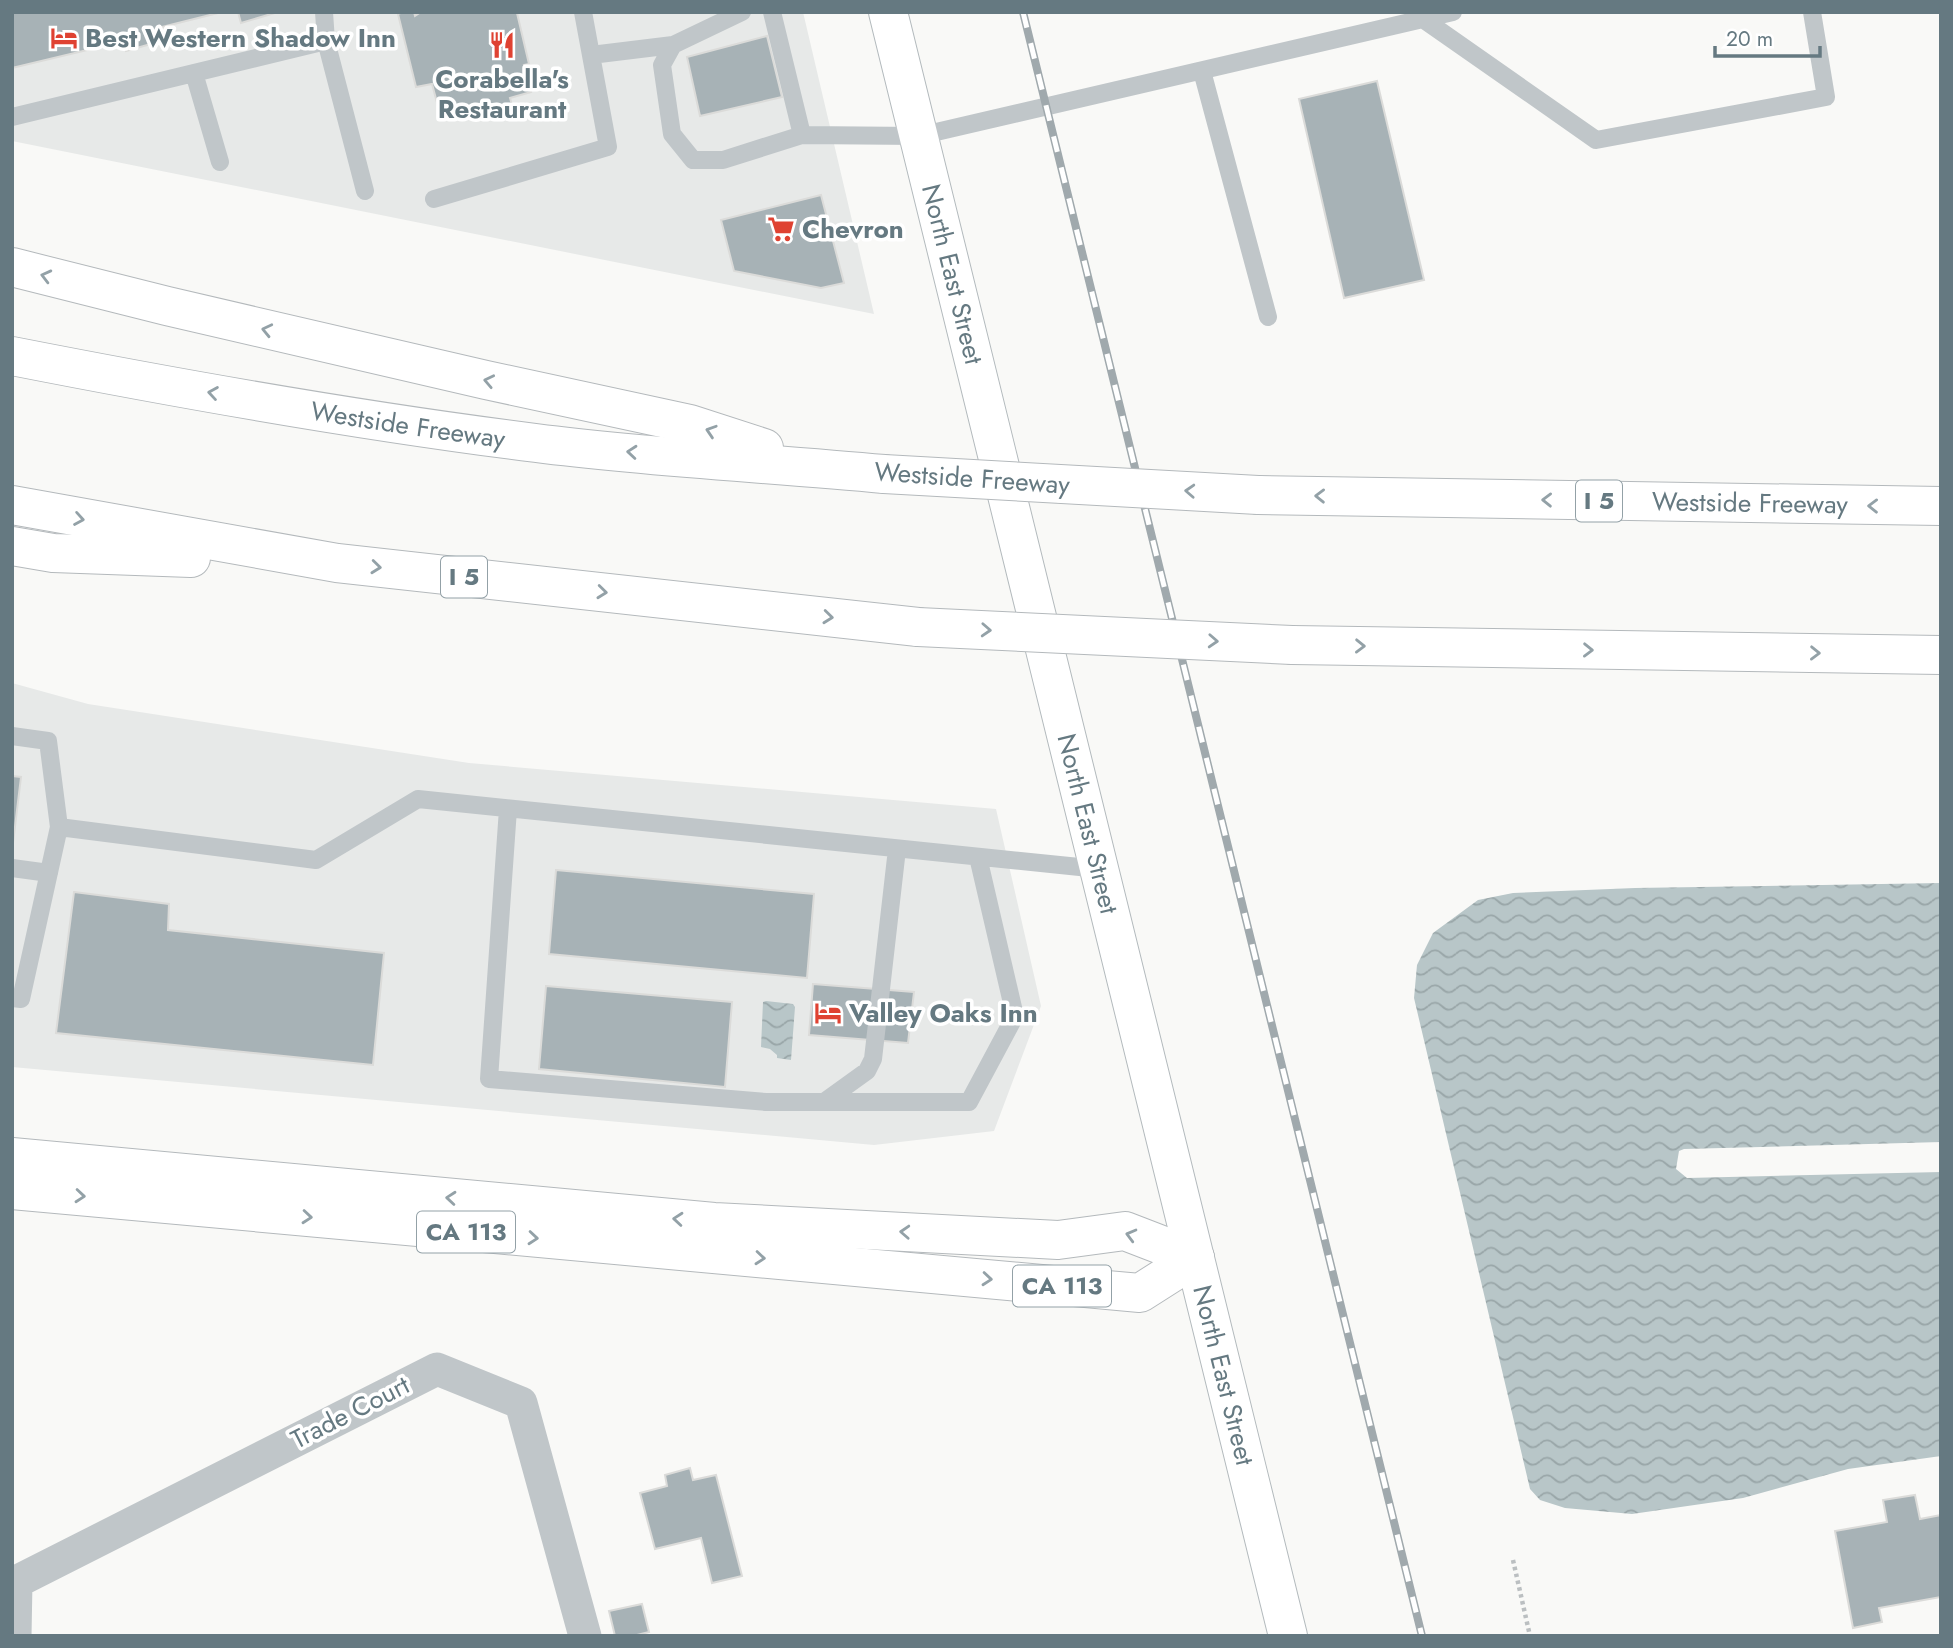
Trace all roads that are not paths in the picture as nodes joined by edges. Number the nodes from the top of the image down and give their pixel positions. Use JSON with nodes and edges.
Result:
{"nodes":[{"id":1,"x":324,"y":12,"type":"edge"},
{"id":2,"x":583,"y":12,"type":"edge"},
{"id":3,"x":742,"y":12,"type":"edge"},
{"id":4,"x":772,"y":12,"type":"edge"},
{"id":5,"x":888,"y":12,"type":"edge"},
{"id":6,"x":1452,"y":12,"type":"edge"},
{"id":7,"x":1812,"y":12,"type":"edge"},
{"id":8,"x":1423,"y":19,"type":"junction"},
{"id":9,"x":326,"y":41,"type":"junction"},
{"id":10,"x":673,"y":45,"type":"junction"},
{"id":11,"x":591,"y":55,"type":"junction"},
{"id":12,"x":1202,"y":71,"type":"junction"},
{"id":13,"x":194,"y":73,"type":"junction"},
{"id":14,"x":12,"y":117,"type":"edge"},
{"id":15,"x":802,"y":135,"type":"junction"},
{"id":16,"x":919,"y":136,"type":"junction"},
{"id":17,"x":220,"y":162,"type":"dead end"},
{"id":18,"x":365,"y":191,"type":"dead end"},
{"id":19,"x":433,"y":200,"type":"dead end"},
{"id":20,"x":12,"y":267,"type":"edge"},
{"id":21,"x":1268,"y":317,"type":"dead end"},
{"id":22,"x":12,"y":356,"type":"edge"},
{"id":23,"x":822,"y":468,"type":"junction"},
{"id":24,"x":12,"y":505,"type":"edge"},
{"id":25,"x":1941,"y":506,"type":"edge"},
{"id":26,"x":12,"y":546,"type":"edge"},
{"id":27,"x":337,"y":562,"type":"junction"},
{"id":28,"x":1941,"y":655,"type":"edge"},
{"id":29,"x":12,"y":736,"type":"edge"},
{"id":30,"x":508,"y":808,"type":"junction"},
{"id":31,"x":59,"y":827,"type":"junction"},
{"id":32,"x":897,"y":849,"type":"junction"},
{"id":33,"x":978,"y":857,"type":"junction"},
{"id":34,"x":12,"y":868,"type":"edge"},
{"id":35,"x":1100,"y":869,"type":"junction"},
{"id":36,"x":49,"y":873,"type":"junction"},
{"id":37,"x":12,"y":998,"type":"edge"},
{"id":38,"x":824,"y":1102,"type":"junction"},
{"id":39,"x":12,"y":1157,"type":"edge"},
{"id":40,"x":12,"y":1190,"type":"edge"},
{"id":41,"x":1195,"y":1258,"type":"junction"},
{"id":42,"x":15,"y":1636,"type":"edge"},
{"id":43,"x":585,"y":1636,"type":"edge"},
{"id":44,"x":1288,"y":1636,"type":"edge"}],
"edges":[{"from":1,"to":9,"type":"lane"},
{"from":2,"to":11,"type":"lane"},
{"from":3,"to":10,"type":"lane"},
{"from":4,"to":15,"type":"lane"},
{"from":5,"to":16,"type":"main road","name":"North East Street"},
{"from":6,"to":8,"type":"lane"},
{"from":7,"to":8,"type":"lane"},
{"from":8,"to":12,"type":"lane"},
{"from":9,"to":13,"type":"lane"},
{"from":9,"to":18,"type":"lane"},
{"from":10,"to":11,"type":"lane"},
{"from":10,"to":15,"type":"lane"},
{"from":11,"to":19,"type":"lane"},
{"from":12,"to":16,"type":"lane"},
{"from":12,"to":21,"type":"lane"},
{"from":13,"to":14,"type":"lane"},
{"from":13,"to":17,"type":"lane"},
{"from":15,"to":16,"type":"lane"},
{"from":16,"to":35,"type":"main road","name":"North East Street"},
{"from":23,"to":20,"type":"main road","one_way":true},
{"from":23,"to":22,"type":"main road","name":"Westside Freeway","number":"I 5","one_way":true},
{"from":25,"to":23,"type":"main road","name":"Westside Freeway","number":"I 5","one_way":true,"bridge":true},
{"from":24,"to":27,"type":"main road","number":"I 5","one_way":true},
{"from":26,"to":27,"type":"main road"},
{"from":27,"to":28,"type":"main road","number":"I 5","one_way":true,"bridge":true},
{"from":29,"to":31,"type":"lane"},
{"from":30,"to":31,"type":"lane"},
{"from":30,"to":32,"type":"lane"},
{"from":30,"to":38,"type":"lane"},
{"from":31,"to":36,"type":"lane"},
{"from":32,"to":33,"type":"lane"},
{"from":32,"to":38,"type":"lane"},
{"from":33,"to":35,"type":"lane"},
{"from":33,"to":38,"type":"lane"},
{"from":34,"to":36,"type":"lane"},
{"from":35,"to":41,"type":"main road","name":"North East Street"},
{"from":36,"to":37,"type":"lane"},
{"from":41,"to":39,"type":"main road","one_way":true},
{"from":40,"to":41,"type":"main road","number":"CA 113","one_way":true},
{"from":41,"to":44,"type":"main road","name":"North East Street"},
{"from":42,"to":43,"type":"street","name":"Trade Court"}]}
